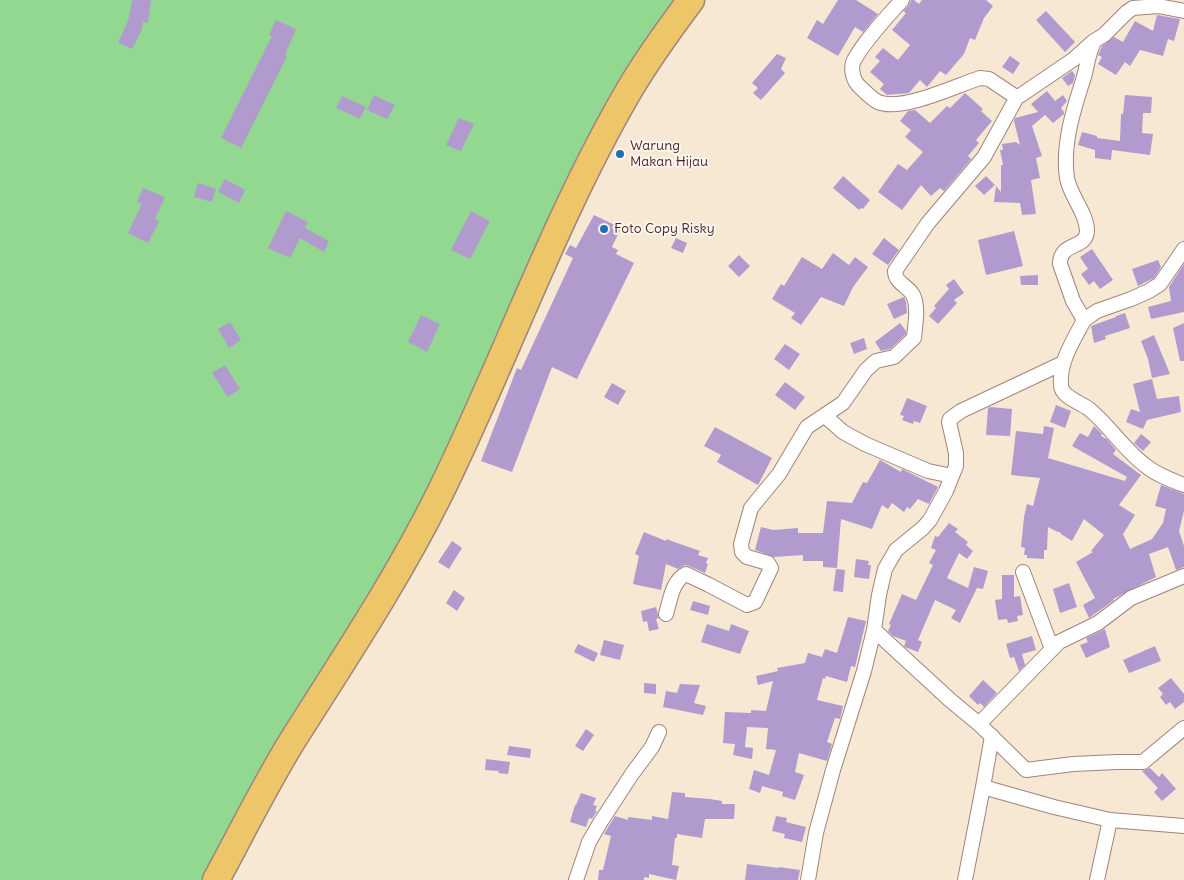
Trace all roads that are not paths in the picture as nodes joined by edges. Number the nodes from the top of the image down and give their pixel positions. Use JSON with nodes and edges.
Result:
{"nodes":[{"id":1,"x":691,"y":0,"type":"edge"},
{"id":2,"x":902,"y":0,"type":"edge"},
{"id":3,"x":1184,"y":11,"type":"edge"},
{"id":4,"x":1094,"y":41,"type":"junction"},
{"id":5,"x":1016,"y":97,"type":"junction"},
{"id":6,"x":1183,"y":251,"type":"edge"},
{"id":7,"x":1084,"y":320,"type":"junction"},
{"id":8,"x":1063,"y":363,"type":"junction"},
{"id":9,"x":825,"y":416,"type":"junction"},
{"id":10,"x":952,"y":476,"type":"junction"},
{"id":11,"x":1184,"y":485,"type":"edge"},
{"id":12,"x":1023,"y":572,"type":"dead end"},
{"id":13,"x":1184,"y":576,"type":"edge"},
{"id":14,"x":666,"y":614,"type":"dead end"},
{"id":15,"x":874,"y":630,"type":"junction"},
{"id":16,"x":1052,"y":649,"type":"junction"},
{"id":17,"x":979,"y":724,"type":"junction"},
{"id":18,"x":1184,"y":728,"type":"edge"},
{"id":19,"x":659,"y":732,"type":"dead end"},
{"id":20,"x":992,"y":736,"type":"junction"},
{"id":21,"x":983,"y":787,"type":"junction"},
{"id":22,"x":1110,"y":820,"type":"junction"},
{"id":23,"x":1184,"y":826,"type":"edge"},
{"id":24,"x":216,"y":880,"type":"edge"},
{"id":25,"x":576,"y":880,"type":"edge"},
{"id":26,"x":808,"y":880,"type":"edge"},
{"id":27,"x":965,"y":880,"type":"edge"},
{"id":28,"x":1098,"y":880,"type":"edge"}],
"edges":[{"from":1,"to":24,"type":"highway"},
{"from":2,"to":5,"type":"street"},
{"from":3,"to":4,"type":"street"},
{"from":4,"to":5,"type":"street"},
{"from":4,"to":7,"type":"street"},
{"from":5,"to":9,"type":"street"},
{"from":6,"to":7,"type":"street"},
{"from":7,"to":8,"type":"street"},
{"from":8,"to":10,"type":"street"},
{"from":8,"to":11,"type":"street"},
{"from":9,"to":10,"type":"street"},
{"from":9,"to":14,"type":"street"},
{"from":10,"to":15,"type":"street"},
{"from":12,"to":16,"type":"street"},
{"from":13,"to":16,"type":"street"},
{"from":15,"to":17,"type":"street"},
{"from":15,"to":26,"type":"street"},
{"from":16,"to":17,"type":"street"},
{"from":17,"to":20,"type":"street"},
{"from":18,"to":20,"type":"street"},
{"from":19,"to":25,"type":"street"},
{"from":20,"to":21,"type":"street"},
{"from":21,"to":22,"type":"street"},
{"from":21,"to":27,"type":"street"},
{"from":22,"to":23,"type":"street"},
{"from":22,"to":28,"type":"street"}]}
